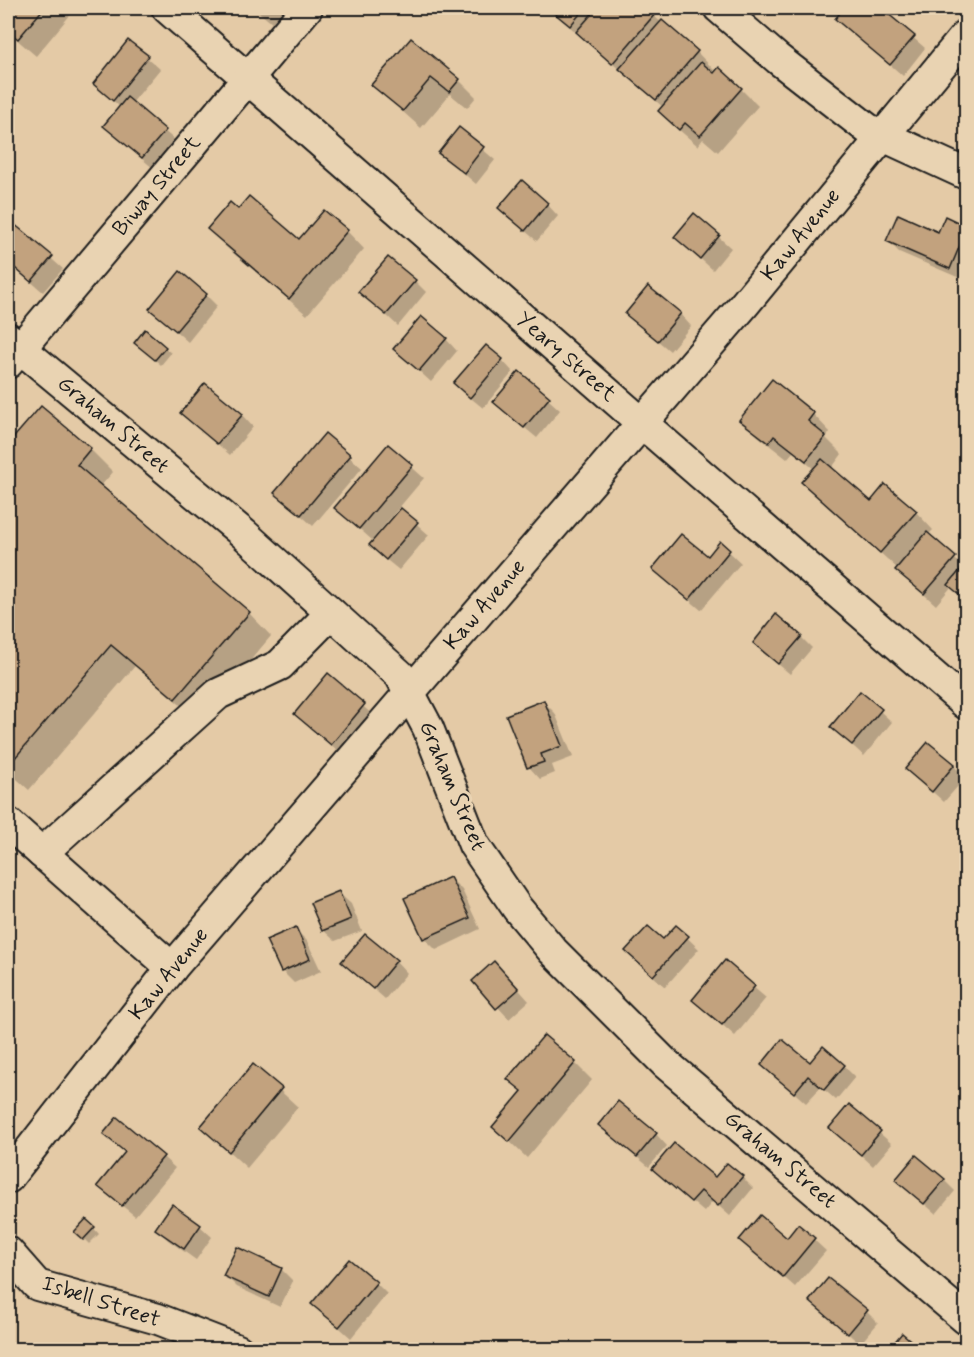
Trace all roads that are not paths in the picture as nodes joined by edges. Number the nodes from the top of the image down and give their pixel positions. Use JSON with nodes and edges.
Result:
{"nodes":[{"id":1,"x":167,"y":8,"type":"edge"},
{"id":2,"x":307,"y":8,"type":"edge"},
{"id":3,"x":720,"y":8,"type":"edge"},
{"id":4,"x":966,"y":35,"type":"edge"},
{"id":5,"x":248,"y":78,"type":"junction"},
{"id":6,"x":882,"y":136,"type":"junction"},
{"id":7,"x":966,"y":174,"type":"edge"},
{"id":8,"x":12,"y":350,"type":"edge"},
{"id":9,"x":642,"y":423,"type":"junction"},
{"id":10,"x":331,"y":613,"type":"junction"},
{"id":11,"x":410,"y":692,"type":"junction"},
{"id":12,"x":966,"y":704,"type":"edge"},
{"id":13,"x":8,"y":823,"type":"edge"},
{"id":14,"x":42,"y":853,"type":"junction"},
{"id":15,"x":172,"y":968,"type":"junction"},
{"id":16,"x":8,"y":1178,"type":"edge"},
{"id":17,"x":8,"y":1252,"type":"edge"},
{"id":18,"x":966,"y":1319,"type":"edge"},
{"id":19,"x":238,"y":1350,"type":"edge"}],
"edges":[{"from":1,"to":5,"type":"street","name":"Yeary Street"},
{"from":2,"to":5,"type":"street","name":"Biway Street"},
{"from":3,"to":6,"type":"street"},
{"from":4,"to":6,"type":"street","name":"Kaw Avenue"},
{"from":5,"to":8,"type":"street","name":"Biway Street"},
{"from":5,"to":9,"type":"street","name":"Yeary Street"},
{"from":6,"to":7,"type":"street"},
{"from":6,"to":9,"type":"street","name":"Kaw Avenue"},
{"from":8,"to":10,"type":"street","name":"Graham Street"},
{"from":9,"to":11,"type":"street","name":"Kaw Avenue"},
{"from":9,"to":12,"type":"street","name":"Yeary Street"},
{"from":10,"to":11,"type":"street","name":"Graham Street"},
{"from":10,"to":14,"type":"street"},
{"from":11,"to":15,"type":"street","name":"Kaw Avenue"},
{"from":11,"to":18,"type":"street","name":"Graham Street"},
{"from":13,"to":14,"type":"street"},
{"from":14,"to":15,"type":"street"},
{"from":15,"to":16,"type":"street","name":"Kaw Avenue"},
{"from":17,"to":19,"type":"street","name":"Isbell Street"}]}
